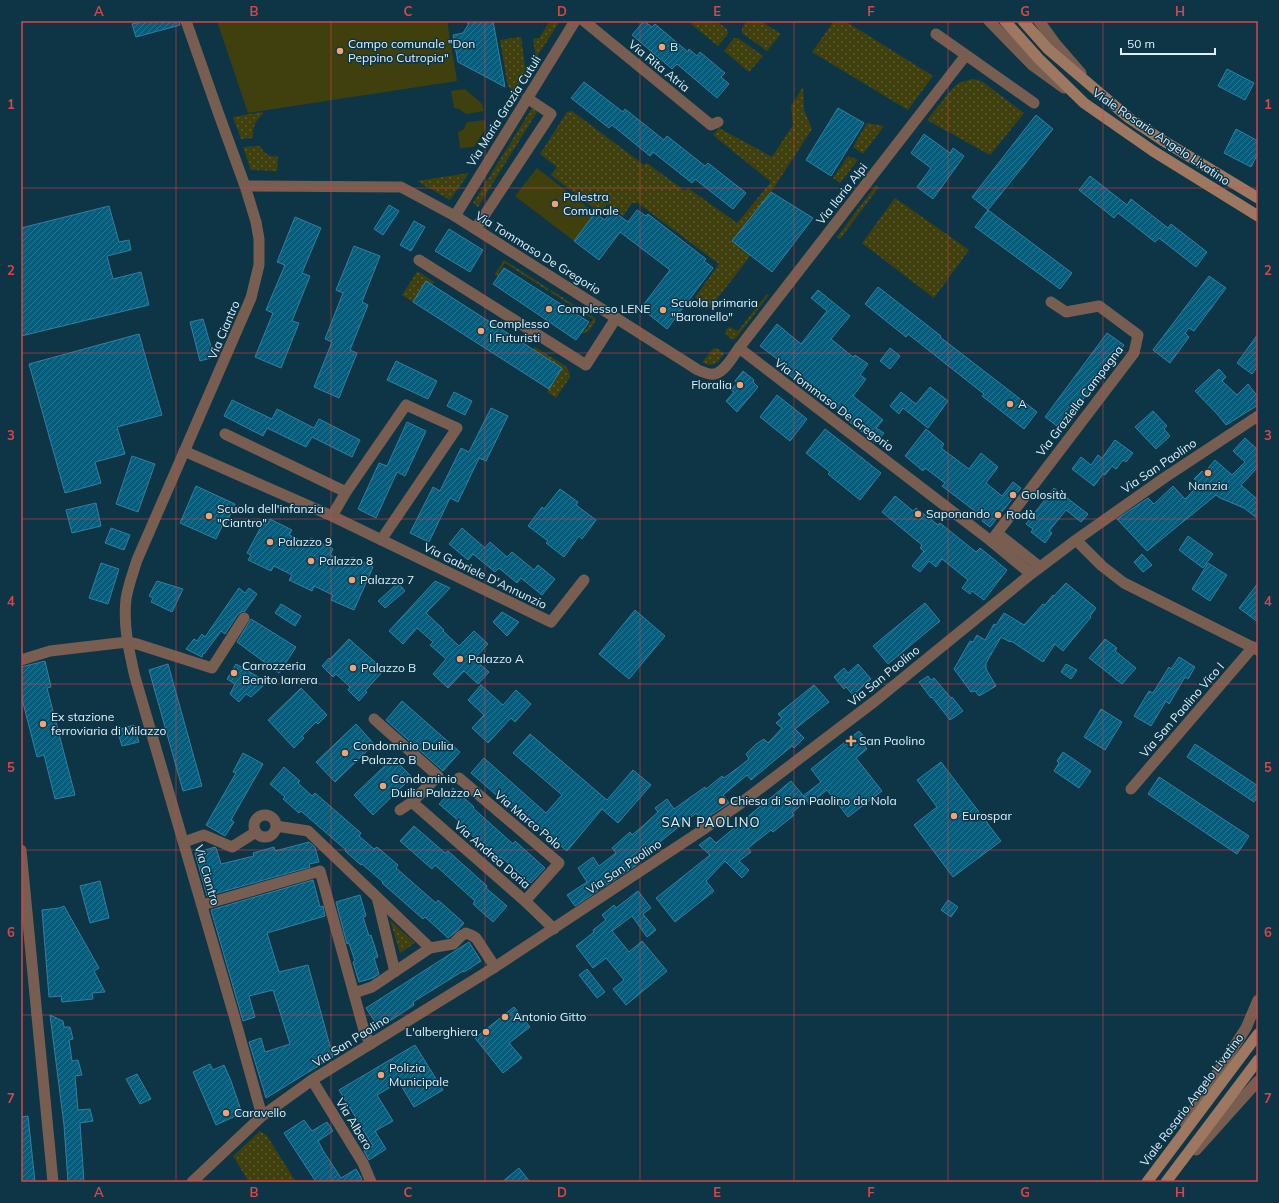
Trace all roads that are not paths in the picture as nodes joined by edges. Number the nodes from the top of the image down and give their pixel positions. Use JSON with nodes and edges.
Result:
{"nodes":[{"id":1,"x":186,"y":21,"type":"edge"},
{"id":2,"x":575,"y":21,"type":"edge"},
{"id":3,"x":584,"y":21,"type":"edge"},
{"id":4,"x":989,"y":21,"type":"edge"},
{"id":5,"x":1005,"y":21,"type":"edge"},
{"id":6,"x":1023,"y":21,"type":"edge"},
{"id":7,"x":1039,"y":21,"type":"edge"},
{"id":8,"x":936,"y":34,"type":"dead end"},
{"id":9,"x":966,"y":55,"type":"junction"},
{"id":10,"x":1094,"y":89,"type":"junction"},
{"id":11,"x":527,"y":98,"type":"junction"},
{"id":12,"x":1034,"y":103,"type":"dead end"},
{"id":13,"x":1084,"y":103,"type":"junction"},
{"id":14,"x":718,"y":122,"type":"dead end"},
{"id":15,"x":246,"y":186,"type":"junction"},
{"id":16,"x":1258,"y":198,"type":"edge"},
{"id":17,"x":455,"y":216,"type":"junction"},
{"id":18,"x":1258,"y":216,"type":"edge"},
{"id":19,"x":476,"y":228,"type":"junction"},
{"id":20,"x":419,"y":260,"type":"dead end"},
{"id":21,"x":1051,"y":302,"type":"dead end"},
{"id":22,"x":616,"y":318,"type":"junction"},
{"id":23,"x":739,"y":348,"type":"junction"},
{"id":24,"x":1258,"y":416,"type":"edge"},
{"id":25,"x":225,"y":434,"type":"dead end"},
{"id":26,"x":184,"y":451,"type":"junction"},
{"id":27,"x":346,"y":492,"type":"junction"},
{"id":28,"x":332,"y":516,"type":"junction"},
{"id":29,"x":994,"y":537,"type":"junction"},
{"id":30,"x":381,"y":540,"type":"junction"},
{"id":31,"x":1076,"y":540,"type":"junction"},
{"id":32,"x":1040,"y":567,"type":"junction"},
{"id":33,"x":1030,"y":574,"type":"junction"},
{"id":34,"x":584,"y":580,"type":"dead end"},
{"id":35,"x":244,"y":618,"type":"dead end"},
{"id":36,"x":127,"y":642,"type":"junction"},
{"id":37,"x":1255,"y":648,"type":"edge"},
{"id":38,"x":21,"y":660,"type":"edge"},
{"id":39,"x":374,"y":719,"type":"dead end"},
{"id":40,"x":459,"y":778,"type":"dead end"},
{"id":41,"x":1131,"y":789,"type":"dead end"},
{"id":42,"x":412,"y":802,"type":"junction"},
{"id":43,"x":400,"y":810,"type":"dead end"},
{"id":44,"x":276,"y":826,"type":"junction"},
{"id":45,"x":256,"y":832,"type":"junction"},
{"id":46,"x":184,"y":842,"type":"junction"},
{"id":47,"x":21,"y":850,"type":"edge"},
{"id":48,"x":376,"y":896,"type":"junction"},
{"id":49,"x":525,"y":901,"type":"junction"},
{"id":50,"x":202,"y":905,"type":"junction"},
{"id":51,"x":554,"y":929,"type":"junction"},
{"id":52,"x":430,"y":948,"type":"junction"},
{"id":53,"x":495,"y":967,"type":"junction"},
{"id":54,"x":395,"y":972,"type":"junction"},
{"id":55,"x":354,"y":993,"type":"junction"},
{"id":56,"x":1258,"y":1000,"type":"edge"},
{"id":57,"x":1258,"y":1034,"type":"edge"},
{"id":58,"x":371,"y":1044,"type":"junction"},
{"id":59,"x":1258,"y":1060,"type":"edge"},
{"id":60,"x":312,"y":1080,"type":"junction"},
{"id":61,"x":1258,"y":1081,"type":"edge"},
{"id":62,"x":262,"y":1116,"type":"junction"},
{"id":63,"x":1156,"y":1170,"type":"junction"},
{"id":64,"x":1168,"y":1180,"type":"edge"},
{"id":65,"x":53,"y":1182,"type":"edge"},
{"id":66,"x":192,"y":1182,"type":"edge"},
{"id":67,"x":371,"y":1182,"type":"edge"},
{"id":68,"x":1147,"y":1182,"type":"edge"}],
"edges":[{"from":1,"to":15,"type":"street","name":"Via Ciantro"},
{"from":2,"to":11,"type":"street","name":"Via Maria Grazia Cutuli"},
{"from":3,"to":14,"type":"street","name":"Via Rita Atria"},
{"from":4,"to":13,"type":"street"},
{"from":5,"to":13,"type":"main road","name":"Viale Rosario Angelo Livatino"},
{"from":6,"to":10,"type":"main road","name":"Viale Rosario Angelo Livatino"},
{"from":7,"to":10,"type":"street"},
{"from":8,"to":9,"type":"street"},
{"from":9,"to":12,"type":"street"},
{"from":9,"to":23,"type":"street","name":"Via Ilaria Alpi"},
{"from":10,"to":16,"type":"main road","name":"Viale Rosario Angelo Livatino"},
{"from":11,"to":17,"type":"street","name":"Via Maria Grazia Cutuli"},
{"from":11,"to":19,"type":"street"},
{"from":13,"to":18,"type":"main road","name":"Viale Rosario Angelo Livatino"},
{"from":15,"to":17,"type":"street","name":"Via Tommaso De Gregorio"},
{"from":15,"to":26,"type":"street","name":"Via Ciantro"},
{"from":17,"to":19,"type":"street","name":"Via Tommaso De Gregorio"},
{"from":19,"to":22,"type":"street","name":"Via Tommaso De Gregorio"},
{"from":20,"to":22,"type":"street"},
{"from":21,"to":29,"type":"street","name":"Via Graziella Campagna"},
{"from":22,"to":23,"type":"street","name":"Via Tommaso De Gregorio"},
{"from":23,"to":29,"type":"street","name":"Via Tommaso De Gregorio"},
{"from":24,"to":31,"type":"street","name":"Via San Paolino"},
{"from":25,"to":27,"type":"street"},
{"from":26,"to":28,"type":"street","name":"Via Gabriele D'Annunzio"},
{"from":26,"to":36,"type":"street","name":"Via Ciantro"},
{"from":27,"to":28,"type":"street"},
{"from":27,"to":30,"type":"street"},
{"from":28,"to":30,"type":"street","name":"Via Gabriele D'Annunzio"},
{"from":29,"to":32,"type":"street","name":"Via Tommaso De Gregorio"},
{"from":29,"to":33,"type":"street","name":"Via Tommaso De Gregorio"},
{"from":30,"to":34,"type":"street","name":"Via Gabriele D'Annunzio"},
{"from":31,"to":32,"type":"street","name":"Via San Paolino"},
{"from":31,"to":37,"type":"street"},
{"from":32,"to":33,"type":"street","name":"Via San Paolino"},
{"from":33,"to":51,"type":"street","name":"Via San Paolino"},
{"from":35,"to":36,"type":"street"},
{"from":36,"to":38,"type":"street"},
{"from":36,"to":46,"type":"street","name":"Via Ciantro"},
{"from":37,"to":41,"type":"street","name":"Via San Paolino Vico I"},
{"from":39,"to":42,"type":"street"},
{"from":40,"to":49,"type":"street","name":"Via Marco Polo"},
{"from":42,"to":43,"type":"street"},
{"from":42,"to":49,"type":"street","name":"Via Andrea Doria"},
{"from":44,"to":45,"type":"street"},
{"from":44,"to":45,"type":"street"},
{"from":44,"to":48,"type":"street"},
{"from":45,"to":46,"type":"street"},
{"from":46,"to":50,"type":"street","name":"Via Ciantro"},
{"from":47,"to":65,"type":"street"},
{"from":48,"to":52,"type":"street"},
{"from":48,"to":54,"type":"street"},
{"from":49,"to":51,"type":"street","name":"Via Andrea Doria"},
{"from":50,"to":55,"type":"street"},
{"from":50,"to":62,"type":"street","name":"Via Ciantro"},
{"from":51,"to":53,"type":"street","name":"Via San Paolino"},
{"from":52,"to":53,"type":"street"},
{"from":52,"to":54,"type":"street"},
{"from":53,"to":58,"type":"street","name":"Via San Paolino"},
{"from":54,"to":55,"type":"street"},
{"from":55,"to":58,"type":"street"},
{"from":56,"to":63,"type":"street"},
{"from":57,"to":63,"type":"main road","name":"Viale Rosario Angelo Livatino"},
{"from":58,"to":60,"type":"street","name":"Via San Paolino"},
{"from":59,"to":64,"type":"main road"},
{"from":60,"to":62,"type":"street","name":"Via San Paolino"},
{"from":60,"to":67,"type":"street","name":"Via Albero"},
{"from":61,"to":64,"type":"street"},
{"from":62,"to":66,"type":"street","name":"Via San Paolino"},
{"from":63,"to":68,"type":"main road","name":"Viale Rosario Angelo Livatino"}]}
